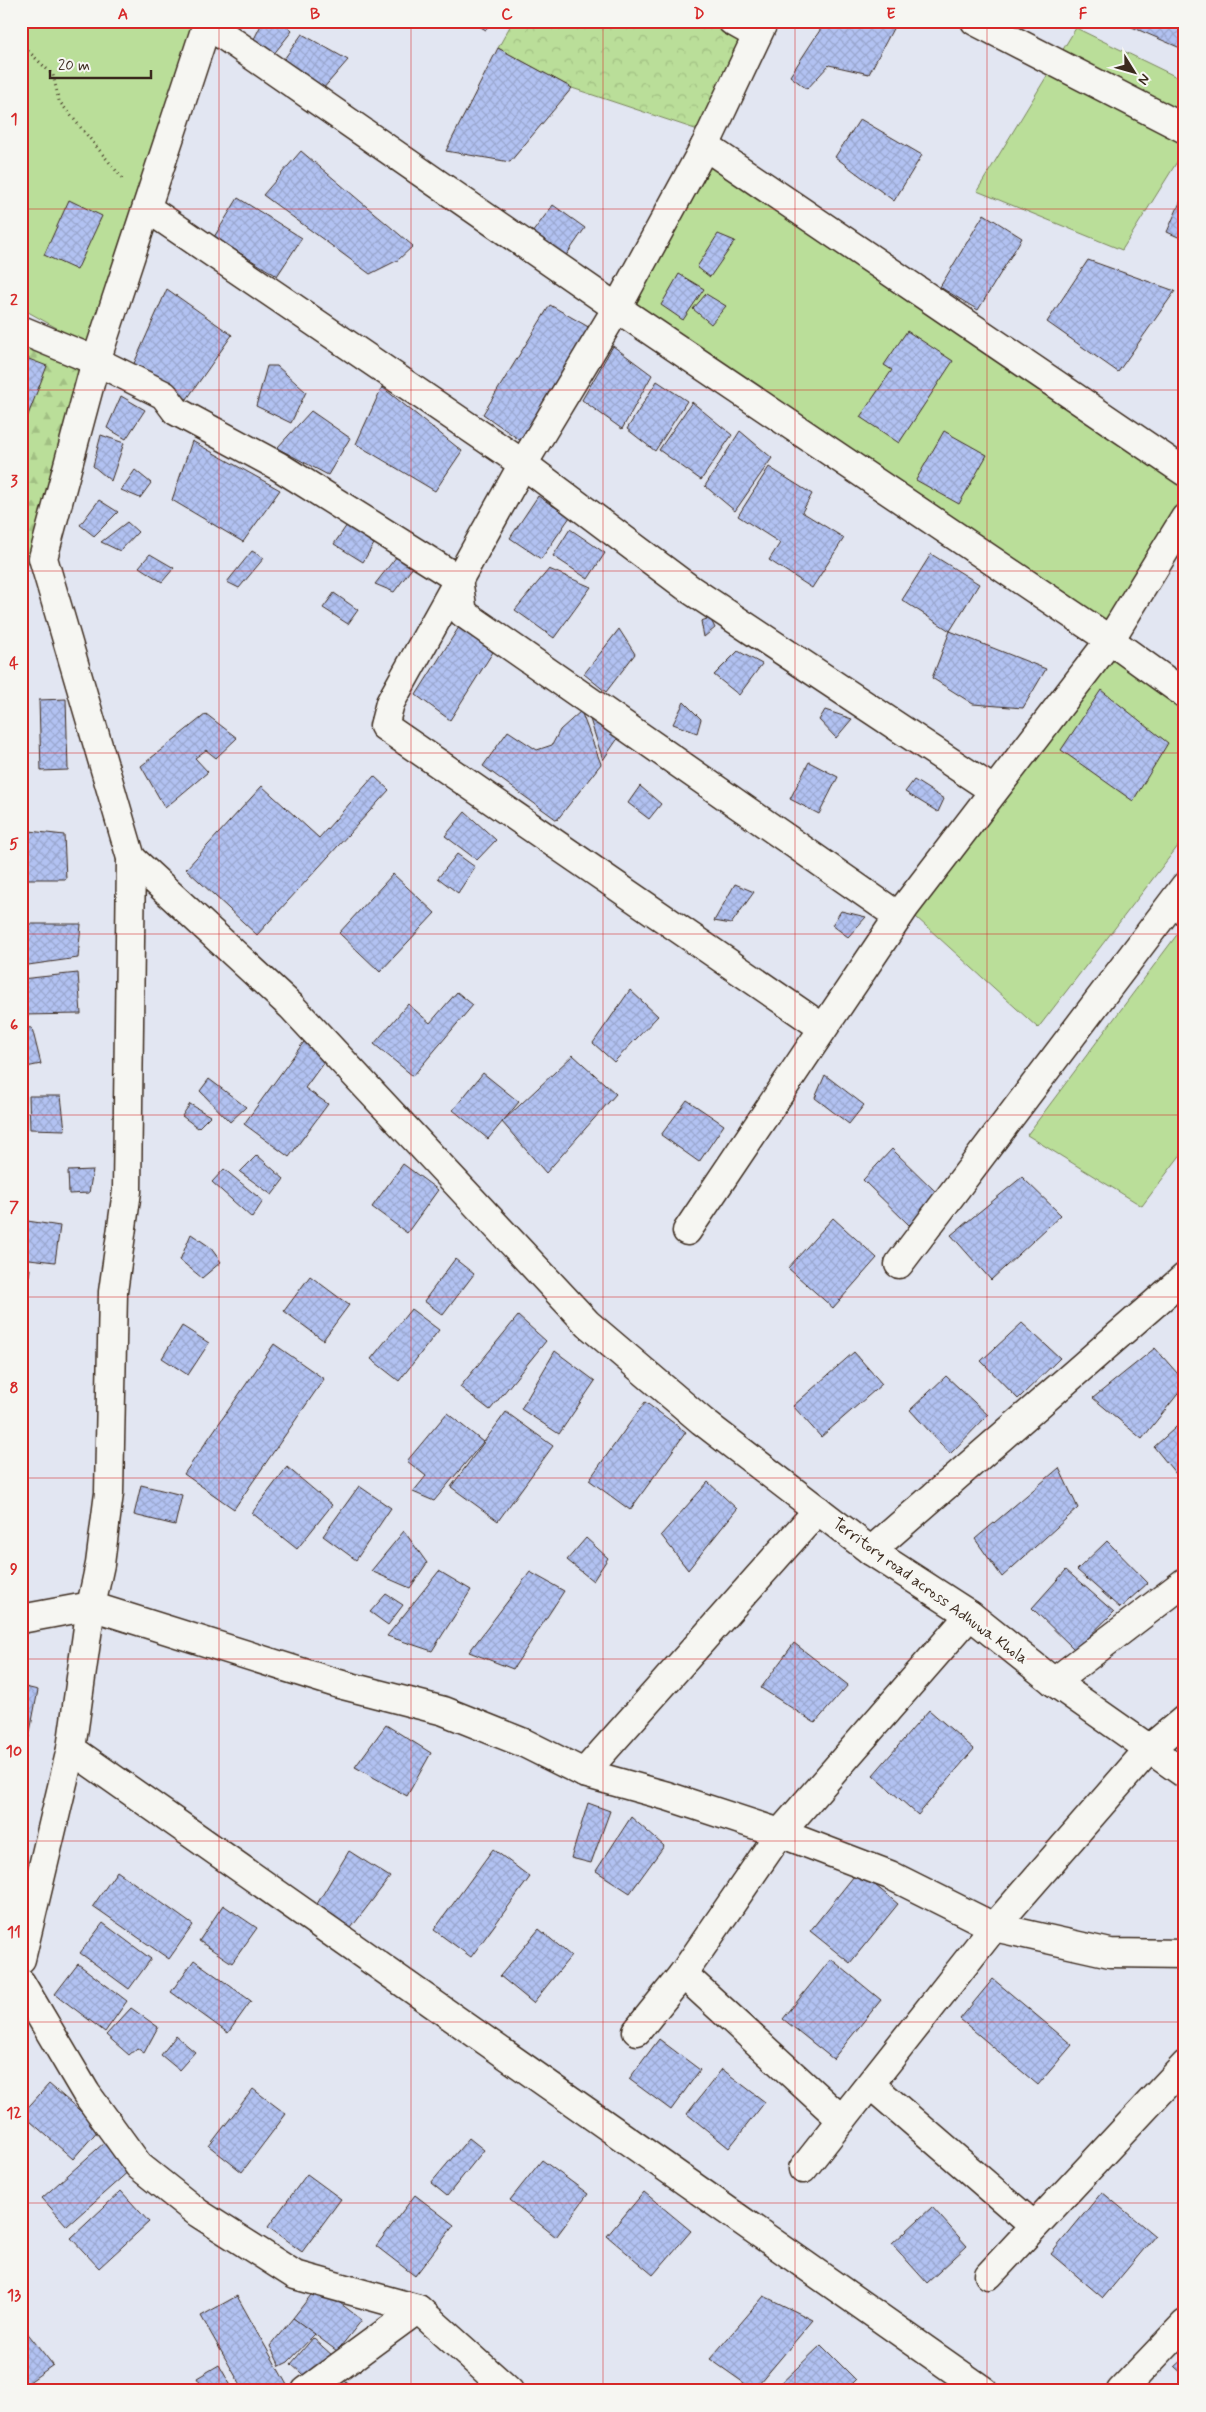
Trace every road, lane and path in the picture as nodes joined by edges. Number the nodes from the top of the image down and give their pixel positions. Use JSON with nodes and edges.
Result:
{"nodes":[{"id":1,"x":732,"y":21,"type":"edge"},
{"id":2,"x":975,"y":21,"type":"edge"},
{"id":3,"x":207,"y":22,"type":"edge"},
{"id":4,"x":760,"y":28,"type":"edge"},
{"id":5,"x":21,"y":44,"type":"edge"},
{"id":6,"x":1185,"y":129,"type":"edge"},
{"id":7,"x":705,"y":146,"type":"junction"},
{"id":8,"x":147,"y":208,"type":"junction"},
{"id":9,"x":617,"y":308,"type":"junction"},
{"id":10,"x":21,"y":330,"type":"edge"},
{"id":11,"x":96,"y":361,"type":"junction"},
{"id":12,"x":523,"y":464,"type":"junction"},
{"id":13,"x":1185,"y":472,"type":"edge"},
{"id":14,"x":1185,"y":518,"type":"edge"},
{"id":15,"x":458,"y":578,"type":"junction"},
{"id":16,"x":1110,"y":640,"type":"junction"},
{"id":17,"x":1185,"y":694,"type":"edge"},
{"id":18,"x":993,"y":790,"type":"junction"},
{"id":19,"x":131,"y":858,"type":"junction"},
{"id":20,"x":1185,"y":886,"type":"edge"},
{"id":21,"x":898,"y":916,"type":"junction"},
{"id":22,"x":823,"y":1028,"type":"junction"},
{"id":23,"x":687,"y":1231,"type":"dead end"},
{"id":24,"x":900,"y":1264,"type":"dead end"},
{"id":25,"x":1185,"y":1277,"type":"edge"},
{"id":26,"x":818,"y":1510,"type":"junction"},
{"id":27,"x":871,"y":1551,"type":"junction"},
{"id":28,"x":1185,"y":1582,"type":"edge"},
{"id":29,"x":91,"y":1606,"type":"junction"},
{"id":30,"x":970,"y":1615,"type":"junction"},
{"id":31,"x":21,"y":1619,"type":"edge"},
{"id":32,"x":1054,"y":1682,"type":"junction"},
{"id":33,"x":1185,"y":1719,"type":"edge"},
{"id":34,"x":71,"y":1749,"type":"junction"},
{"id":35,"x":1149,"y":1749,"type":"junction"},
{"id":36,"x":584,"y":1773,"type":"junction"},
{"id":37,"x":1185,"y":1774,"type":"edge"},
{"id":38,"x":780,"y":1833,"type":"junction"},
{"id":39,"x":994,"y":1927,"type":"junction"},
{"id":40,"x":1185,"y":1954,"type":"edge"},
{"id":41,"x":21,"y":1959,"type":"edge"},
{"id":42,"x":682,"y":1974,"type":"junction"},
{"id":43,"x":21,"y":1983,"type":"edge"},
{"id":44,"x":637,"y":2031,"type":"dead end"},
{"id":45,"x":1185,"y":2065,"type":"edge"},
{"id":46,"x":871,"y":2085,"type":"junction"},
{"id":47,"x":842,"y":2120,"type":"junction"},
{"id":48,"x":803,"y":2169,"type":"dead end"},
{"id":49,"x":1034,"y":2226,"type":"junction"},
{"id":50,"x":989,"y":2275,"type":"dead end"},
{"id":51,"x":418,"y":2310,"type":"junction"},
{"id":52,"x":1185,"y":2324,"type":"edge"},
{"id":53,"x":306,"y":2391,"type":"edge"},
{"id":54,"x":508,"y":2391,"type":"edge"},
{"id":55,"x":984,"y":2391,"type":"edge"},
{"id":56,"x":1121,"y":2391,"type":"edge"}],
"edges":[{"from":1,"to":4,"type":"street"},
{"from":2,"to":6,"type":"street"},
{"from":3,"to":8,"type":"street"},
{"from":3,"to":9,"type":"street"},
{"from":4,"to":7,"type":"street"},
{"from":5,"to":8,"type":"path"},
{"from":7,"to":9,"type":"street"},
{"from":7,"to":13,"type":"street"},
{"from":8,"to":11,"type":"street"},
{"from":8,"to":12,"type":"street"},
{"from":9,"to":12,"type":"street"},
{"from":9,"to":16,"type":"street"},
{"from":10,"to":11,"type":"street"},
{"from":11,"to":15,"type":"street"},
{"from":11,"to":19,"type":"street"},
{"from":12,"to":15,"type":"street"},
{"from":12,"to":18,"type":"street"},
{"from":14,"to":16,"type":"street"},
{"from":15,"to":21,"type":"street"},
{"from":15,"to":22,"type":"street"},
{"from":16,"to":17,"type":"street"},
{"from":16,"to":18,"type":"street"},
{"from":18,"to":21,"type":"street"},
{"from":19,"to":26,"type":"street","name":"Territory road across Adhuwa Khola"},
{"from":19,"to":29,"type":"street"},
{"from":20,"to":24,"type":"street"},
{"from":21,"to":22,"type":"street"},
{"from":22,"to":23,"type":"street"},
{"from":25,"to":27,"type":"street"},
{"from":26,"to":27,"type":"street","name":"Territory road across Adhuwa Khola"},
{"from":26,"to":36,"type":"street"},
{"from":27,"to":30,"type":"street","name":"Territory road across Adhuwa Khola"},
{"from":28,"to":32,"type":"street"},
{"from":29,"to":31,"type":"street"},
{"from":29,"to":34,"type":"street"},
{"from":29,"to":36,"type":"street"},
{"from":30,"to":32,"type":"street","name":"Territory road across Adhuwa Khola"},
{"from":30,"to":38,"type":"street"},
{"from":32,"to":35,"type":"street","name":"Territory road across Adhuwa Khola"},
{"from":33,"to":35,"type":"street"},
{"from":34,"to":41,"type":"street"},
{"from":34,"to":55,"type":"street"},
{"from":35,"to":37,"type":"street","name":"Territory road across Adhuwa Khola"},
{"from":35,"to":39,"type":"street"},
{"from":36,"to":38,"type":"street"},
{"from":38,"to":39,"type":"street"},
{"from":38,"to":42,"type":"street"},
{"from":39,"to":40,"type":"street"},
{"from":39,"to":46,"type":"street"},
{"from":42,"to":44,"type":"street"},
{"from":42,"to":47,"type":"street"},
{"from":43,"to":51,"type":"street"},
{"from":45,"to":49,"type":"street"},
{"from":46,"to":47,"type":"street"},
{"from":46,"to":49,"type":"street"},
{"from":47,"to":48,"type":"street"},
{"from":49,"to":50,"type":"street"},
{"from":51,"to":53,"type":"street"},
{"from":51,"to":54,"type":"street"},
{"from":52,"to":56,"type":"street"}]}
